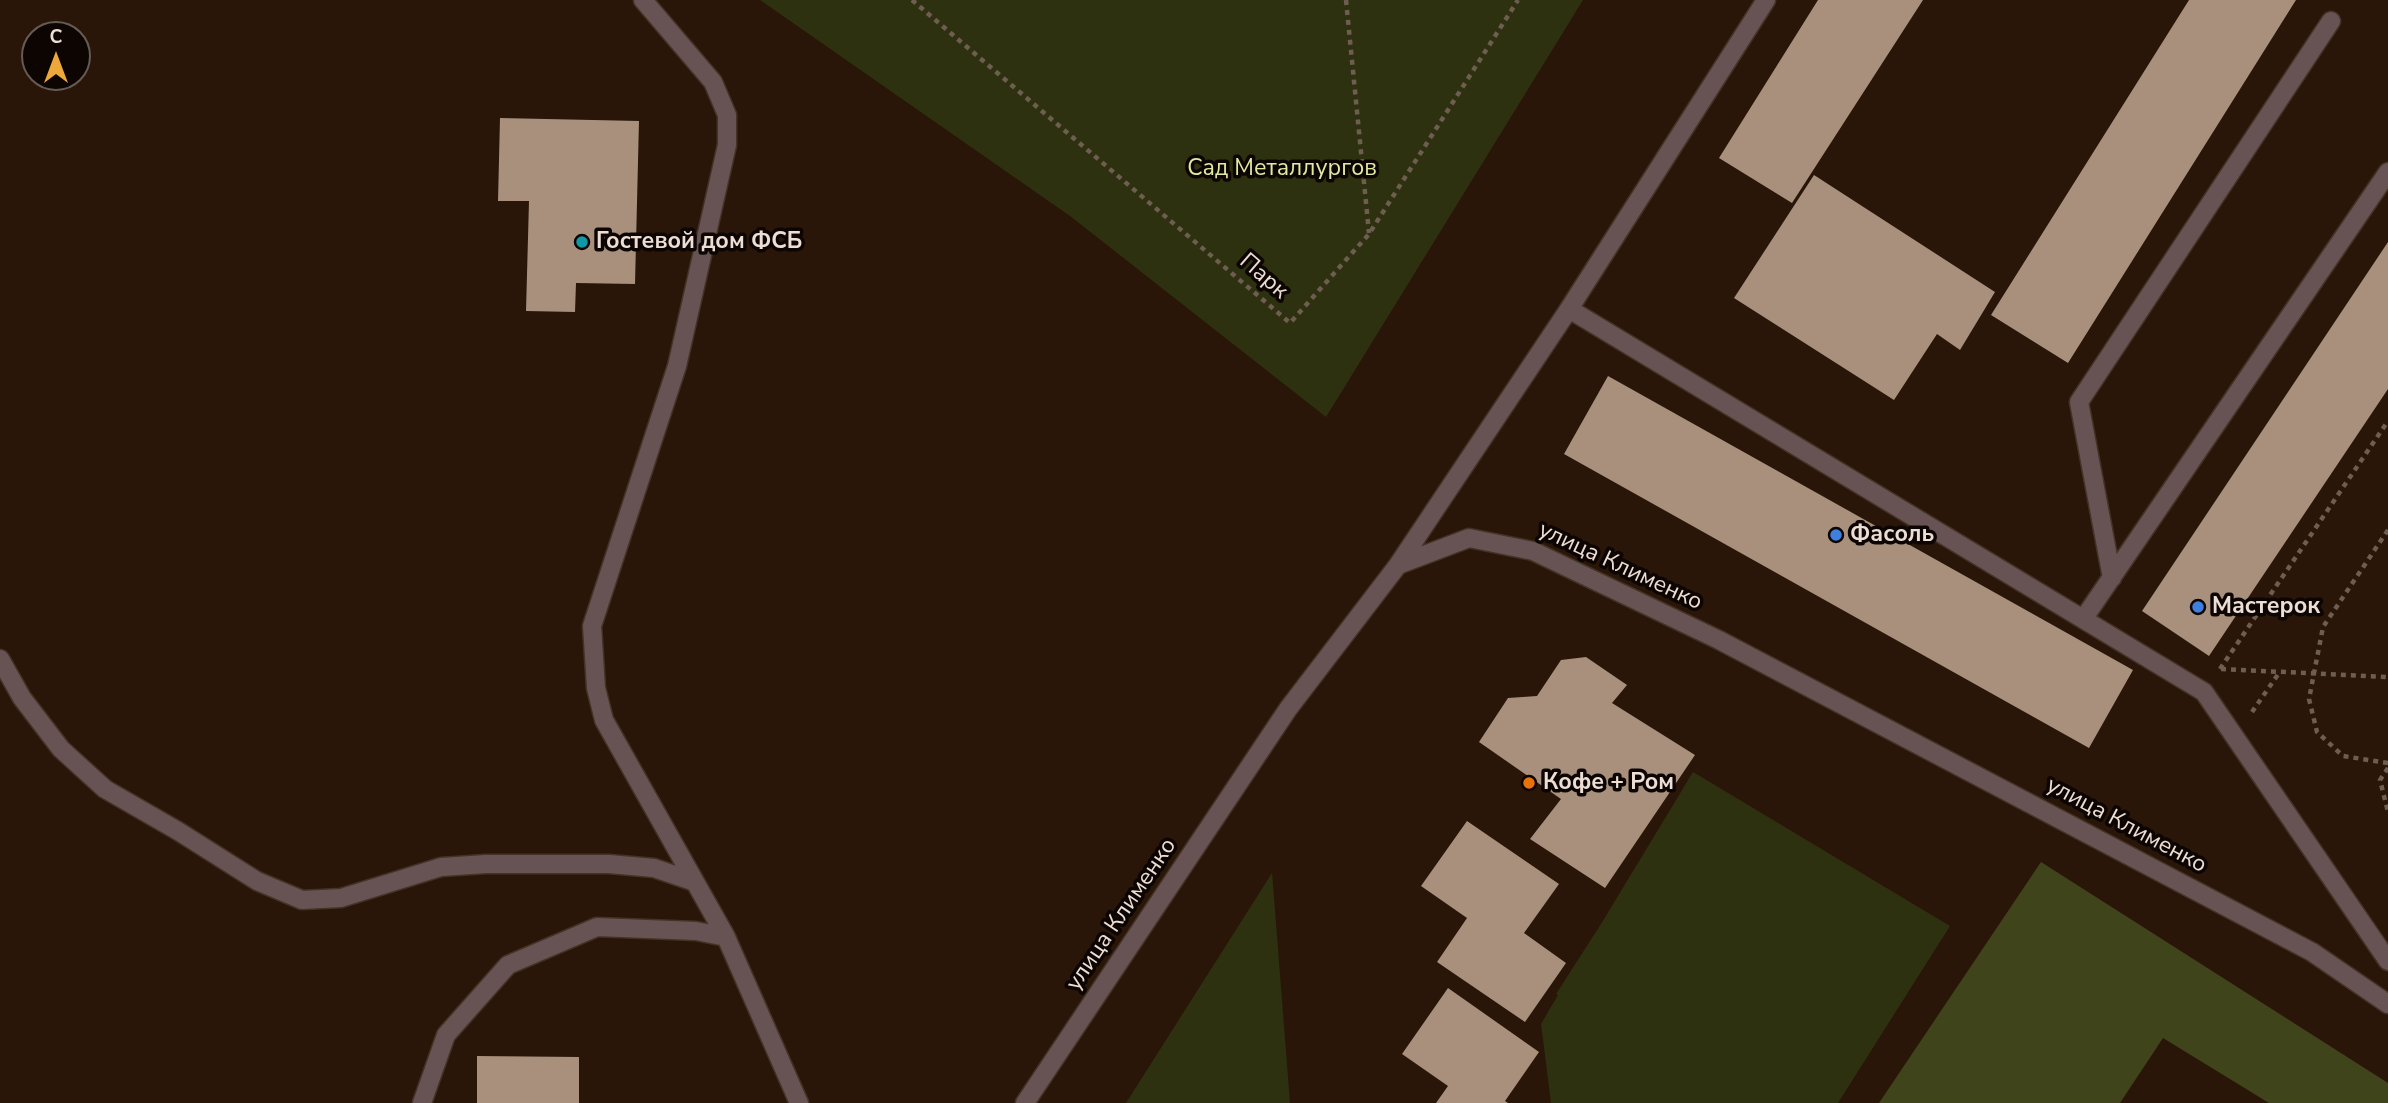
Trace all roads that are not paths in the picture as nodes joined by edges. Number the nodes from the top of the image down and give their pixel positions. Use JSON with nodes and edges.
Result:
{"nodes":[{"id":1,"x":643,"y":0,"type":"edge"},
{"id":2,"x":1766,"y":0,"type":"edge"},
{"id":3,"x":2331,"y":21,"type":"dead end"},
{"id":4,"x":2388,"y":172,"type":"edge"},
{"id":5,"x":1569,"y":309,"type":"junction"},
{"id":6,"x":1398,"y":565,"type":"junction"},
{"id":7,"x":2112,"y":578,"type":"junction"},
{"id":8,"x":2084,"y":618,"type":"junction"},
{"id":9,"x":0,"y":659,"type":"edge"},
{"id":10,"x":695,"y":882,"type":"junction"},
{"id":11,"x":726,"y":937,"type":"junction"},
{"id":12,"x":2388,"y":961,"type":"edge"},
{"id":13,"x":2388,"y":1004,"type":"edge"},
{"id":14,"x":422,"y":1103,"type":"edge"},
{"id":15,"x":799,"y":1103,"type":"edge"},
{"id":16,"x":1025,"y":1103,"type":"edge"}],
"edges":[{"from":1,"to":10,"type":"street"},
{"from":2,"to":5,"type":"street"},
{"from":3,"to":7,"type":"street"},
{"from":4,"to":7,"type":"street"},
{"from":5,"to":6,"type":"street"},
{"from":5,"to":8,"type":"street"},
{"from":6,"to":13,"type":"street","name":"улица Клименко"},
{"from":6,"to":16,"type":"street","name":"улица Клименко"},
{"from":7,"to":8,"type":"street"},
{"from":8,"to":12,"type":"street"},
{"from":9,"to":10,"type":"street"},
{"from":10,"to":11,"type":"street"},
{"from":11,"to":14,"type":"street"},
{"from":11,"to":15,"type":"street"}]}
